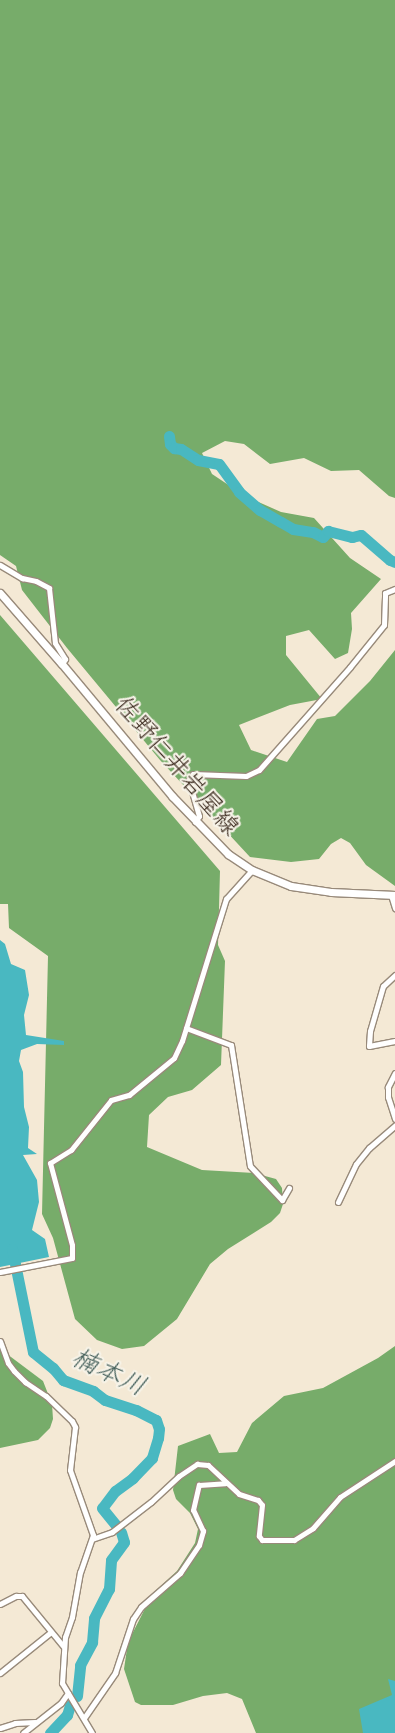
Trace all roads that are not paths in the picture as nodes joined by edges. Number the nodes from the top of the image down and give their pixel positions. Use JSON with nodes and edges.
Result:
{"nodes":[{"id":1,"x":0,"y":565,"type":"edge"},
{"id":2,"x":395,"y":588,"type":"edge"},
{"id":3,"x":0,"y":593,"type":"edge"},
{"id":4,"x":62,"y":664,"type":"junction"},
{"id":5,"x":195,"y":822,"type":"junction"},
{"id":6,"x":252,"y":870,"type":"junction"},
{"id":7,"x":393,"y":895,"type":"edge"},
{"id":8,"x":395,"y":908,"type":"edge"},
{"id":9,"x":395,"y":975,"type":"edge"},
{"id":10,"x":186,"y":1028,"type":"junction"},
{"id":11,"x":395,"y":1041,"type":"edge"},
{"id":12,"x":395,"y":1073,"type":"edge"},
{"id":13,"x":395,"y":1119,"type":"edge"},
{"id":14,"x":395,"y":1125,"type":"edge"},
{"id":15,"x":289,"y":1188,"type":"dead end"},
{"id":16,"x":338,"y":1202,"type":"dead end"},
{"id":17,"x":0,"y":1272,"type":"edge"},
{"id":18,"x":0,"y":1341,"type":"edge"},
{"id":19,"x":395,"y":1461,"type":"edge"},
{"id":20,"x":225,"y":1483,"type":"junction"},
{"id":21,"x":92,"y":1539,"type":"junction"},
{"id":22,"x":0,"y":1604,"type":"edge"},
{"id":23,"x":51,"y":1632,"type":"junction"},
{"id":24,"x":63,"y":1646,"type":"junction"},
{"id":25,"x":0,"y":1673,"type":"edge"},
{"id":26,"x":68,"y":1693,"type":"junction"},
{"id":27,"x":84,"y":1718,"type":"junction"},
{"id":28,"x":35,"y":1722,"type":"junction"},
{"id":29,"x":0,"y":1728,"type":"edge"},
{"id":30,"x":23,"y":1733,"type":"edge"},
{"id":31,"x":92,"y":1733,"type":"edge"}],
"edges":[{"from":1,"to":4,"type":"street"},
{"from":2,"to":5,"type":"street"},
{"from":3,"to":4,"type":"main road","name":"佐野仁井岩屋線"},
{"from":4,"to":5,"type":"main road","name":"佐野仁井岩屋線"},
{"from":5,"to":6,"type":"main road","name":"佐野仁井岩屋線"},
{"from":6,"to":7,"type":"main road","name":"佐野仁井岩屋線"},
{"from":6,"to":10,"type":"street"},
{"from":7,"to":8,"type":"street"},
{"from":9,"to":11,"type":"street"},
{"from":10,"to":15,"type":"street"},
{"from":10,"to":17,"type":"street"},
{"from":12,"to":13,"type":"street"},
{"from":14,"to":16,"type":"street"},
{"from":18,"to":21,"type":"street"},
{"from":19,"to":20,"type":"street"},
{"from":20,"to":21,"type":"street"},
{"from":20,"to":27,"type":"street"},
{"from":21,"to":24,"type":"street"},
{"from":22,"to":23,"type":"street"},
{"from":23,"to":24,"type":"street"},
{"from":23,"to":25,"type":"street"},
{"from":24,"to":26,"type":"street"},
{"from":26,"to":27,"type":"street"},
{"from":26,"to":28,"type":"street"},
{"from":27,"to":31,"type":"street"},
{"from":28,"to":29,"type":"street"},
{"from":28,"to":30,"type":"street"}]}
